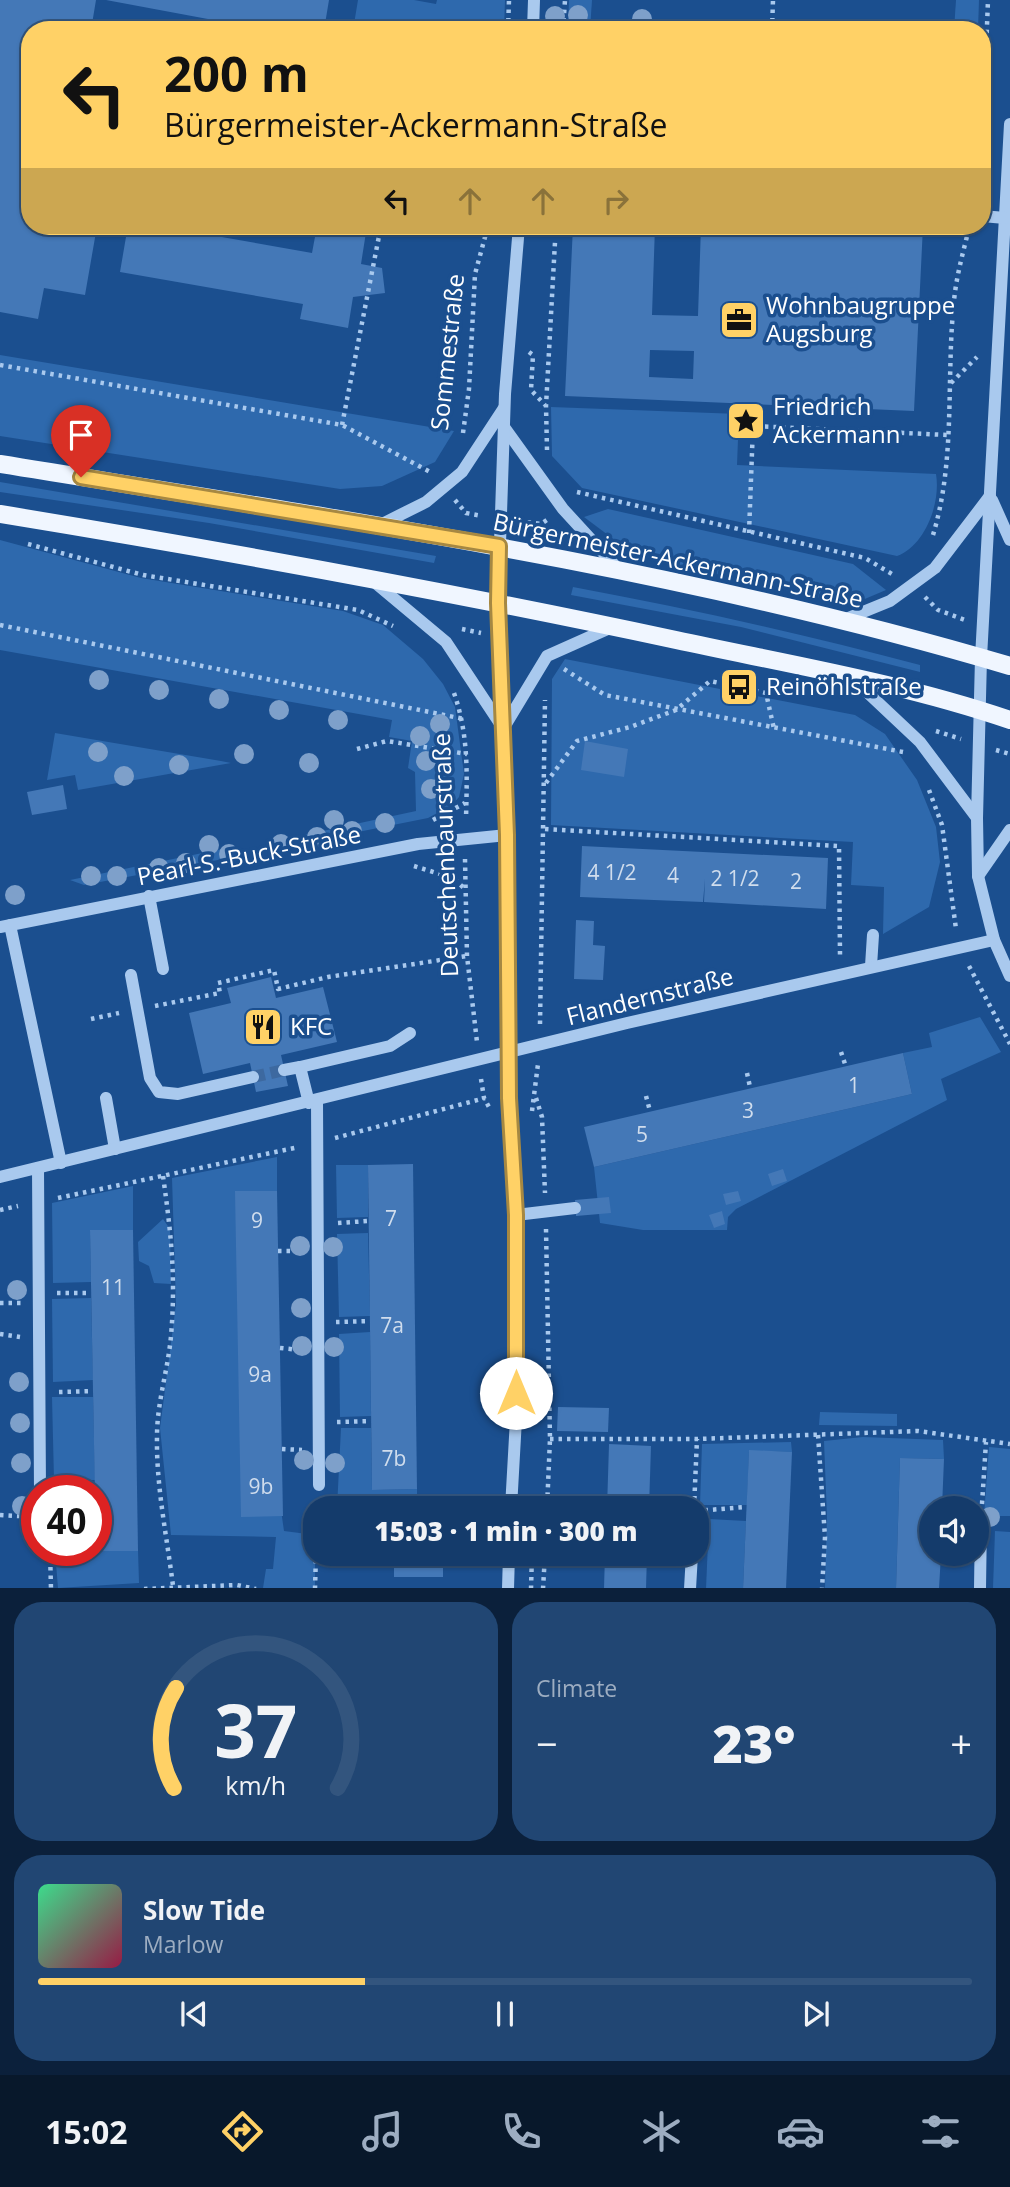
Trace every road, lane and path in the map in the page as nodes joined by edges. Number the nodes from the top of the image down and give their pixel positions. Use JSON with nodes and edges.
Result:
{"nodes":[{"id":1,"x":509,"y":0,"type":"edge"},
{"id":2,"x":534,"y":0,"type":"edge"},
{"id":3,"x":565,"y":0,"type":"edge"},
{"id":4,"x":773,"y":0,"type":"edge"},
{"id":5,"x":988,"y":0,"type":"edge"},
{"id":6,"x":508,"y":21,"type":"edge"},
{"id":7,"x":533,"y":21,"type":"edge"},
{"id":8,"x":564,"y":21,"type":"edge"},
{"id":9,"x":772,"y":21,"type":"edge"},
{"id":10,"x":987,"y":21,"type":"edge"},
{"id":11,"x":1010,"y":124,"type":"edge"},
{"id":12,"x":1009,"y":150,"type":"edge"},
{"id":13,"x":991,"y":217,"type":"edge"},
{"id":14,"x":1005,"y":218,"type":"junction"},
{"id":15,"x":379,"y":235,"type":"edge"},
{"id":16,"x":486,"y":235,"type":"edge"},
{"id":17,"x":518,"y":235,"type":"edge"},
{"id":18,"x":968,"y":235,"type":"edge"},
{"id":19,"x":555,"y":239,"type":"dead end"},
{"id":20,"x":1005,"y":295,"type":"edge"},
{"id":21,"x":510,"y":335,"type":"junction"},
{"id":22,"x":998,"y":335,"type":"junction"},
{"id":23,"x":0,"y":365,"type":"edge"},
{"id":24,"x":950,"y":384,"type":"junction"},
{"id":25,"x":546,"y":406,"type":"junction"},
{"id":26,"x":505,"y":408,"type":"junction"},
{"id":27,"x":342,"y":425,"type":"junction"},
{"id":28,"x":504,"y":427,"type":"junction"},
{"id":29,"x":948,"y":435,"type":"junction"},
{"id":30,"x":462,"y":439,"type":"dead end"},
{"id":31,"x":547,"y":459,"type":"dead end"},
{"id":32,"x":0,"y":464,"type":"edge"},
{"id":33,"x":441,"y":467,"type":"dead end"},
{"id":34,"x":567,"y":485,"type":"dead end"},
{"id":35,"x":990,"y":496,"type":"junction"},
{"id":36,"x":0,"y":514,"type":"edge"},
{"id":37,"x":541,"y":524,"type":"dead end"},
{"id":38,"x":380,"y":525,"type":"junction"},
{"id":39,"x":749,"y":533,"type":"junction"},
{"id":40,"x":1010,"y":540,"type":"edge"},
{"id":41,"x":26,"y":543,"type":"dead end"},
{"id":42,"x":927,"y":545,"type":"dead end"},
{"id":43,"x":499,"y":546,"type":"junction"},
{"id":44,"x":551,"y":557,"type":"junction"},
{"id":45,"x":619,"y":570,"type":"junction"},
{"id":46,"x":367,"y":576,"type":"junction"},
{"id":47,"x":895,"y":576,"type":"dead end"},
{"id":48,"x":498,"y":603,"type":"junction"},
{"id":49,"x":841,"y":621,"type":"junction"},
{"id":50,"x":0,"y":625,"type":"edge"},
{"id":51,"x":612,"y":626,"type":"junction"},
{"id":52,"x":403,"y":631,"type":"dead end"},
{"id":53,"x":981,"y":658,"type":"junction"},
{"id":54,"x":555,"y":663,"type":"dead end"},
{"id":55,"x":1010,"y":666,"type":"edge"},
{"id":56,"x":852,"y":678,"type":"junction"},
{"id":57,"x":451,"y":684,"type":"dead end"},
{"id":58,"x":545,"y":693,"type":"dead end"},
{"id":59,"x":676,"y":709,"type":"junction"},
{"id":60,"x":979,"y":709,"type":"junction"},
{"id":61,"x":464,"y":719,"type":"junction"},
{"id":62,"x":1010,"y":720,"type":"edge"},
{"id":63,"x":503,"y":729,"type":"junction"},
{"id":64,"x":774,"y":729,"type":"junction"},
{"id":65,"x":357,"y":749,"type":"dead end"},
{"id":66,"x":908,"y":753,"type":"dead end"},
{"id":67,"x":467,"y":754,"type":"junction"},
{"id":68,"x":923,"y":779,"type":"dead end"},
{"id":69,"x":545,"y":783,"type":"junction"},
{"id":70,"x":976,"y":818,"type":"junction"},
{"id":71,"x":545,"y":829,"type":"junction"},
{"id":72,"x":1010,"y":830,"type":"edge"},
{"id":73,"x":507,"y":835,"type":"junction"},
{"id":74,"x":465,"y":840,"type":"junction"},
{"id":75,"x":978,"y":876,"type":"junction"},
{"id":76,"x":149,"y":896,"type":"junction"},
{"id":77,"x":5,"y":926,"type":"edge"},
{"id":78,"x":873,"y":935,"type":"dead end"},
{"id":79,"x":994,"y":940,"type":"junction"},
{"id":80,"x":959,"y":947,"type":"junction"},
{"id":81,"x":467,"y":956,"type":"junction"},
{"id":82,"x":872,"y":966,"type":"junction"},
{"id":83,"x":163,"y":969,"type":"dead end"},
{"id":84,"x":840,"y":973,"type":"junction"},
{"id":85,"x":131,"y":975,"type":"dead end"},
{"id":86,"x":1010,"y":976,"type":"edge"},
{"id":87,"x":137,"y":1010,"type":"junction"},
{"id":88,"x":91,"y":1019,"type":"dead end"},
{"id":89,"x":410,"y":1033,"type":"dead end"},
{"id":90,"x":1010,"y":1044,"type":"edge"},
{"id":91,"x":540,"y":1046,"type":"junction"},
{"id":92,"x":841,"y":1052,"type":"dead end"},
{"id":93,"x":508,"y":1053,"type":"junction"},
{"id":94,"x":479,"y":1059,"type":"junction"},
{"id":95,"x":300,"y":1067,"type":"junction"},
{"id":96,"x":846,"y":1067,"type":"dead end"},
{"id":97,"x":284,"y":1070,"type":"tunnel mouth"},
{"id":98,"x":747,"y":1073,"type":"dead end"},
{"id":99,"x":253,"y":1077,"type":"tunnel mouth"},
{"id":100,"x":750,"y":1087,"type":"dead end"},
{"id":101,"x":535,"y":1096,"type":"junction"},
{"id":102,"x":646,"y":1096,"type":"dead end"},
{"id":103,"x":106,"y":1098,"type":"dead end"},
{"id":104,"x":509,"y":1098,"type":"junction"},
{"id":105,"x":313,"y":1102,"type":"junction"},
{"id":106,"x":650,"y":1111,"type":"dead end"},
{"id":107,"x":318,"y":1143,"type":"junction"},
{"id":108,"x":115,"y":1149,"type":"junction"},
{"id":109,"x":61,"y":1163,"type":"junction"},
{"id":110,"x":38,"y":1168,"type":"junction"},
{"id":111,"x":163,"y":1176,"type":"junction"},
{"id":112,"x":0,"y":1177,"type":"edge"},
{"id":113,"x":39,"y":1202,"type":"junction"},
{"id":114,"x":575,"y":1208,"type":"dead end"},
{"id":115,"x":0,"y":1210,"type":"edge"},
{"id":116,"x":546,"y":1212,"type":"junction"},
{"id":117,"x":516,"y":1215,"type":"junction"},
{"id":118,"x":368,"y":1221,"type":"dead end"},
{"id":119,"x":318,"y":1223,"type":"junction"},
{"id":120,"x":39,"y":1293,"type":"junction"},
{"id":121,"x":91,"y":1293,"type":"dead end"},
{"id":122,"x":370,"y":1321,"type":"dead end"},
{"id":123,"x":318,"y":1322,"type":"junction"},
{"id":124,"x":93,"y":1391,"type":"dead end"},
{"id":125,"x":40,"y":1392,"type":"junction"},
{"id":126,"x":371,"y":1420,"type":"dead end"},
{"id":127,"x":318,"y":1423,"type":"junction"},
{"id":128,"x":818,"y":1435,"type":"junction"},
{"id":129,"x":550,"y":1438,"type":"junction"},
{"id":130,"x":696,"y":1439,"type":"junction"},
{"id":131,"x":986,"y":1441,"type":"junction"},
{"id":132,"x":1010,"y":1444,"type":"edge"},
{"id":133,"x":40,"y":1475,"type":"edge"},
{"id":134,"x":318,"y":1485,"type":"dead end"},
{"id":135,"x":513,"y":1496,"type":"edge"},
{"id":136,"x":548,"y":1496,"type":"edge"},
{"id":137,"x":695,"y":1496,"type":"edge"},
{"id":138,"x":983,"y":1496,"type":"edge"},
{"id":139,"x":747,"y":1507,"type":"dead end"},
{"id":140,"x":709,"y":1509,"type":"edge"},
{"id":141,"x":0,"y":1516,"type":"edge"},
{"id":142,"x":21,"y":1517,"type":"edge"},
{"id":143,"x":50,"y":1566,"type":"edge"},
{"id":144,"x":316,"y":1566,"type":"edge"},
{"id":145,"x":509,"y":1566,"type":"edge"},
{"id":146,"x":532,"y":1566,"type":"edge"},
{"id":147,"x":545,"y":1566,"type":"edge"},
{"id":148,"x":691,"y":1566,"type":"edge"},
{"id":149,"x":980,"y":1566,"type":"edge"},
{"id":150,"x":173,"y":1586,"type":"junction"},
{"id":151,"x":51,"y":1588,"type":"edge"},
{"id":152,"x":144,"y":1588,"type":"edge"},
{"id":153,"x":256,"y":1588,"type":"edge"},
{"id":154,"x":315,"y":1588,"type":"edge"},
{"id":155,"x":508,"y":1588,"type":"edge"},
{"id":156,"x":531,"y":1588,"type":"edge"},
{"id":157,"x":544,"y":1588,"type":"edge"},
{"id":158,"x":690,"y":1588,"type":"edge"},
{"id":159,"x":822,"y":1588,"type":"edge"},
{"id":160,"x":980,"y":1588,"type":"edge"}],
"edges":[{"from":1,"to":6,"type":"path"},
{"from":2,"to":7,"type":"street"},
{"from":3,"to":8,"type":"path"},
{"from":4,"to":9,"type":"path"},
{"from":5,"to":10,"type":"path"},
{"from":11,"to":12,"type":"street"},
{"from":12,"to":14,"type":"street"},
{"from":13,"to":14,"type":"street"},
{"from":14,"to":20,"type":"street"},
{"from":15,"to":27,"type":"path"},
{"from":16,"to":30,"type":"path","name":"Sommestraße"},
{"from":17,"to":21,"type":"street"},
{"from":18,"to":24,"type":"path"},
{"from":19,"to":25,"type":"path"},
{"from":20,"to":22,"type":"street"},
{"from":21,"to":25,"type":"path"},
{"from":21,"to":26,"type":"street"},
{"from":22,"to":24,"type":"path"},
{"from":22,"to":35,"type":"street"},
{"from":23,"to":27,"type":"path"},
{"from":24,"to":29,"type":"path"},
{"from":25,"to":31,"type":"path"},
{"from":26,"to":28,"type":"street"},
{"from":26,"to":38,"type":"street"},
{"from":27,"to":33,"type":"path","name":"Sommestraße"},
{"from":28,"to":43,"type":"street"},
{"from":28,"to":45,"type":"street"},
{"from":29,"to":39,"type":"path"},
{"from":29,"to":42,"type":"path"},
{"from":32,"to":38,"type":"main road","name":"Bürgermeister-Ackermann-Straße"},
{"from":34,"to":39,"type":"path","name":"Bürgermeister-Ackermann-Straße"},
{"from":35,"to":40,"type":"street"},
{"from":35,"to":49,"type":"street"},
{"from":35,"to":53,"type":"street"},
{"from":36,"to":46,"type":"main road"},
{"from":37,"to":44,"type":"path"},
{"from":38,"to":43,"type":"main road","name":"Bürgermeister-Ackermann-Straße"},
{"from":39,"to":47,"type":"path","name":"Bürgermeister-Ackermann-Straße"},
{"from":41,"to":52,"type":"path"},
{"from":43,"to":44,"type":"main road","name":"Bürgermeister-Ackermann-Straße"},
{"from":43,"to":48,"type":"street"},
{"from":44,"to":45,"type":"main road","name":"Bürgermeister-Ackermann-Straße"},
{"from":45,"to":49,"type":"main road","name":"Bürgermeister-Ackermann-Straße"},
{"from":46,"to":48,"type":"main road"},
{"from":46,"to":63,"type":"street"},
{"from":48,"to":51,"type":"main road"},
{"from":48,"to":63,"type":"street"},
{"from":49,"to":53,"type":"main road","name":"Bürgermeister-Ackermann-Straße"},
{"from":50,"to":61,"type":"path"},
{"from":51,"to":56,"type":"main road"},
{"from":51,"to":63,"type":"street"},
{"from":53,"to":55,"type":"main road","name":"Bürgermeister-Ackermann-Straße"},
{"from":53,"to":60,"type":"street"},
{"from":54,"to":59,"type":"path"},
{"from":56,"to":60,"type":"main road"},
{"from":56,"to":70,"type":"street"},
{"from":57,"to":61,"type":"path","name":"Deutschenbaurstraße"},
{"from":58,"to":69,"type":"path"},
{"from":59,"to":64,"type":"path"},
{"from":59,"to":64,"type":"path"},
{"from":59,"to":69,"type":"path"},
{"from":60,"to":62,"type":"main road"},
{"from":60,"to":70,"type":"street"},
{"from":61,"to":67,"type":"path","name":"Deutschenbaurstraße"},
{"from":63,"to":73,"type":"street"},
{"from":64,"to":66,"type":"path"},
{"from":65,"to":67,"type":"path"},
{"from":67,"to":74,"type":"path","name":"Deutschenbaurstraße"},
{"from":68,"to":80,"type":"path"},
{"from":69,"to":71,"type":"path"},
{"from":70,"to":75,"type":"street"},
{"from":71,"to":84,"type":"path"},
{"from":71,"to":91,"type":"path"},
{"from":72,"to":75,"type":"street"},
{"from":73,"to":74,"type":"street","name":"Pearl-S.-Buck-Straße"},
{"from":73,"to":93,"type":"street"},
{"from":74,"to":76,"type":"street","name":"Pearl-S.-Buck-Straße"},
{"from":74,"to":81,"type":"path","name":"Deutschenbaurstraße"},
{"from":75,"to":79,"type":"street"},
{"from":76,"to":77,"type":"street","name":"Pearl-S.-Buck-Straße"},
{"from":76,"to":83,"type":"street"},
{"from":77,"to":109,"type":"street"},
{"from":78,"to":82,"type":"street"},
{"from":79,"to":80,"type":"street","name":"Flandernstraße"},
{"from":79,"to":86,"type":"street"},
{"from":80,"to":82,"type":"street","name":"Flandernstraße"},
{"from":80,"to":90,"type":"path"},
{"from":81,"to":87,"type":"path"},
{"from":81,"to":94,"type":"path","name":"Deutschenbaurstraße"},
{"from":82,"to":84,"type":"street","name":"Flandernstraße"},
{"from":84,"to":91,"type":"street","name":"Flandernstraße"},
{"from":85,"to":87,"type":"street"},
{"from":87,"to":88,"type":"path"},
{"from":87,"to":99,"type":"street"},
{"from":89,"to":95,"type":"street"},
{"from":91,"to":93,"type":"street","name":"Flandernstraße"},
{"from":91,"to":101,"type":"path"},
{"from":92,"to":96,"type":"path"},
{"from":93,"to":94,"type":"street","name":"Flandernstraße"},
{"from":93,"to":104,"type":"street"},
{"from":94,"to":105,"type":"street","name":"Flandernstraße"},
{"from":95,"to":97,"type":"street"},
{"from":95,"to":105,"type":"street"},
{"from":98,"to":100,"type":"path"},
{"from":101,"to":104,"type":"path"},
{"from":101,"to":116,"type":"path"},
{"from":102,"to":106,"type":"path"},
{"from":103,"to":108,"type":"street"},
{"from":104,"to":107,"type":"path"},
{"from":104,"to":117,"type":"street"},
{"from":105,"to":107,"type":"street"},
{"from":105,"to":108,"type":"street","name":"Flandernstraße"},
{"from":107,"to":111,"type":"path"},
{"from":107,"to":119,"type":"street"},
{"from":108,"to":109,"type":"street","name":"Flandernstraße"},
{"from":109,"to":110,"type":"street","name":"Flandernstraße"},
{"from":110,"to":112,"type":"street","name":"Flandernstraße"},
{"from":110,"to":113,"type":"street"},
{"from":111,"to":113,"type":"path"},
{"from":111,"to":150,"type":"path"},
{"from":113,"to":115,"type":"path"},
{"from":113,"to":120,"type":"street"},
{"from":114,"to":116,"type":"street"},
{"from":116,"to":117,"type":"street"},
{"from":116,"to":129,"type":"path"},
{"from":117,"to":135,"type":"street"},
{"from":118,"to":119,"type":"path"},
{"from":119,"to":123,"type":"street"},
{"from":120,"to":121,"type":"path"},
{"from":120,"to":125,"type":"street"},
{"from":122,"to":123,"type":"path"},
{"from":123,"to":127,"type":"street"},
{"from":124,"to":125,"type":"path"},
{"from":125,"to":133,"type":"street"},
{"from":126,"to":127,"type":"path"},
{"from":127,"to":134,"type":"street"},
{"from":128,"to":130,"type":"path"},
{"from":128,"to":131,"type":"path"},
{"from":128,"to":159,"type":"path"},
{"from":129,"to":130,"type":"path"},
{"from":129,"to":136,"type":"path"},
{"from":130,"to":137,"type":"path"},
{"from":131,"to":132,"type":"path"},
{"from":131,"to":138,"type":"path"},
{"from":139,"to":140,"type":"path"},
{"from":141,"to":142,"type":"path"},
{"from":143,"to":151,"type":"path"},
{"from":144,"to":154,"type":"path"},
{"from":145,"to":155,"type":"street"},
{"from":146,"to":156,"type":"path"},
{"from":147,"to":157,"type":"path"},
{"from":148,"to":158,"type":"street"},
{"from":149,"to":160,"type":"street"},
{"from":150,"to":152,"type":"path"},
{"from":150,"to":153,"type":"path"}]}
